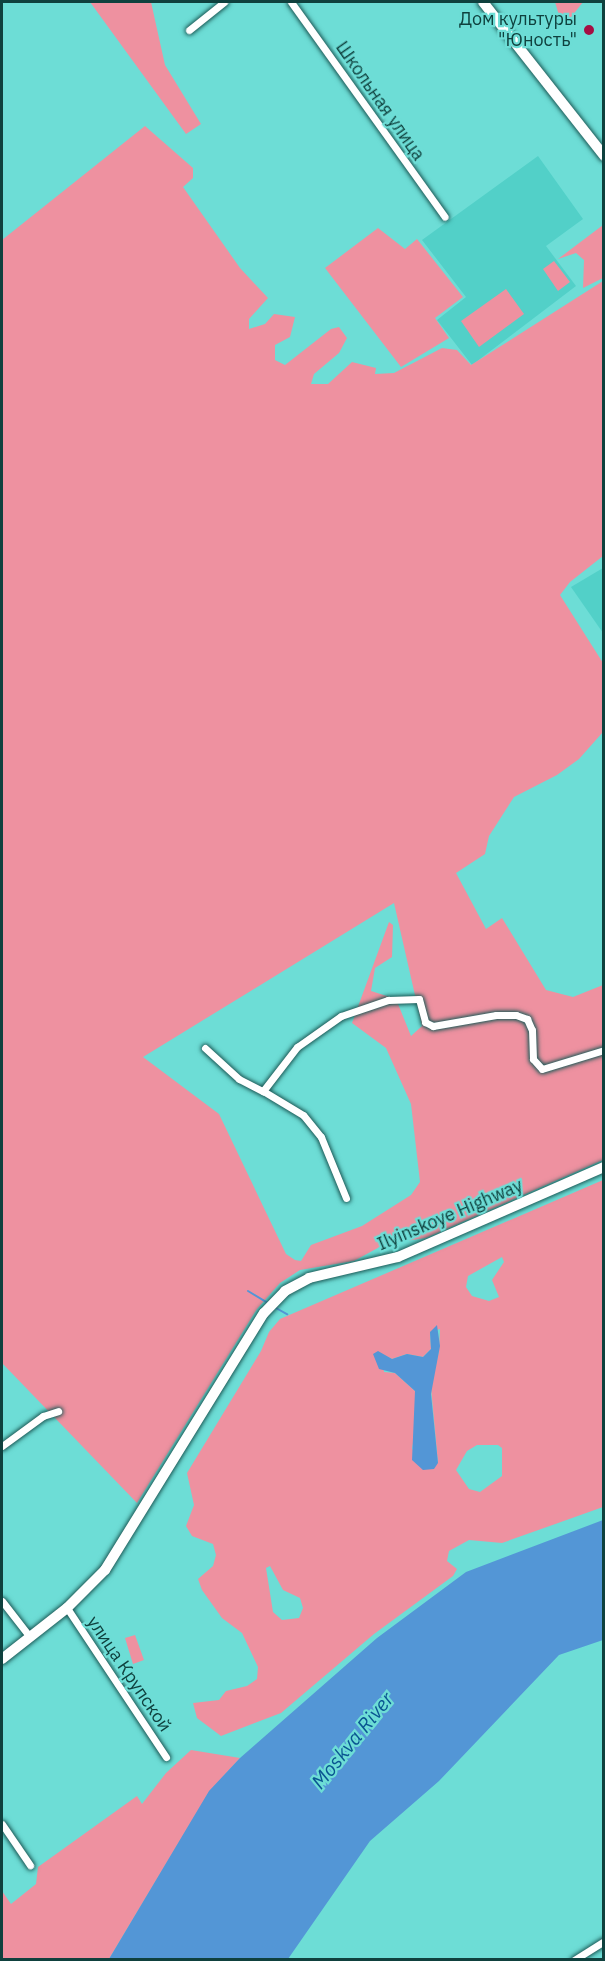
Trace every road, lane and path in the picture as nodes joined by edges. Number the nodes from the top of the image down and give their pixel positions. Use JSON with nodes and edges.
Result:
{"nodes":[{"id":1,"x":224,"y":2,"type":"edge"},
{"id":2,"x":291,"y":2,"type":"edge"},
{"id":3,"x":483,"y":2,"type":"edge"},
{"id":4,"x":189,"y":30,"type":"dead end"},
{"id":5,"x":603,"y":156,"type":"edge"},
{"id":6,"x":445,"y":217,"type":"dead end"},
{"id":7,"x":205,"y":1048,"type":"dead end"},
{"id":8,"x":603,"y":1050,"type":"edge"},
{"id":9,"x":263,"y":1091,"type":"junction"},
{"id":10,"x":603,"y":1167,"type":"edge"},
{"id":11,"x":346,"y":1198,"type":"dead end"},
{"id":12,"x":58,"y":1411,"type":"dead end"},
{"id":13,"x":2,"y":1446,"type":"edge"},
{"id":14,"x":2,"y":1601,"type":"edge"},
{"id":15,"x":67,"y":1608,"type":"junction"},
{"id":16,"x":30,"y":1637,"type":"junction"},
{"id":17,"x":2,"y":1659,"type":"edge"},
{"id":18,"x":166,"y":1757,"type":"dead end"},
{"id":19,"x":2,"y":1824,"type":"edge"},
{"id":20,"x":30,"y":1865,"type":"dead end"},
{"id":21,"x":603,"y":1941,"type":"edge"},
{"id":22,"x":574,"y":1959,"type":"edge"}],
"edges":[{"from":1,"to":4,"type":"street"},
{"from":2,"to":6,"type":"street","name":"Школьная улица"},
{"from":3,"to":5,"type":"main road"},
{"from":7,"to":9,"type":"street"},
{"from":8,"to":9,"type":"street"},
{"from":9,"to":11,"type":"street"},
{"from":10,"to":15,"type":"main road","name":"Ilyinskoye Highway"},
{"from":12,"to":13,"type":"street"},
{"from":14,"to":16,"type":"street"},
{"from":15,"to":16,"type":"main road","name":"Ilyinskoye Highway"},
{"from":15,"to":18,"type":"street","name":"улица Крупской"},
{"from":16,"to":17,"type":"main road","name":"Ilyinskoye Highway"},
{"from":19,"to":20,"type":"street"},
{"from":21,"to":22,"type":"street"}]}
